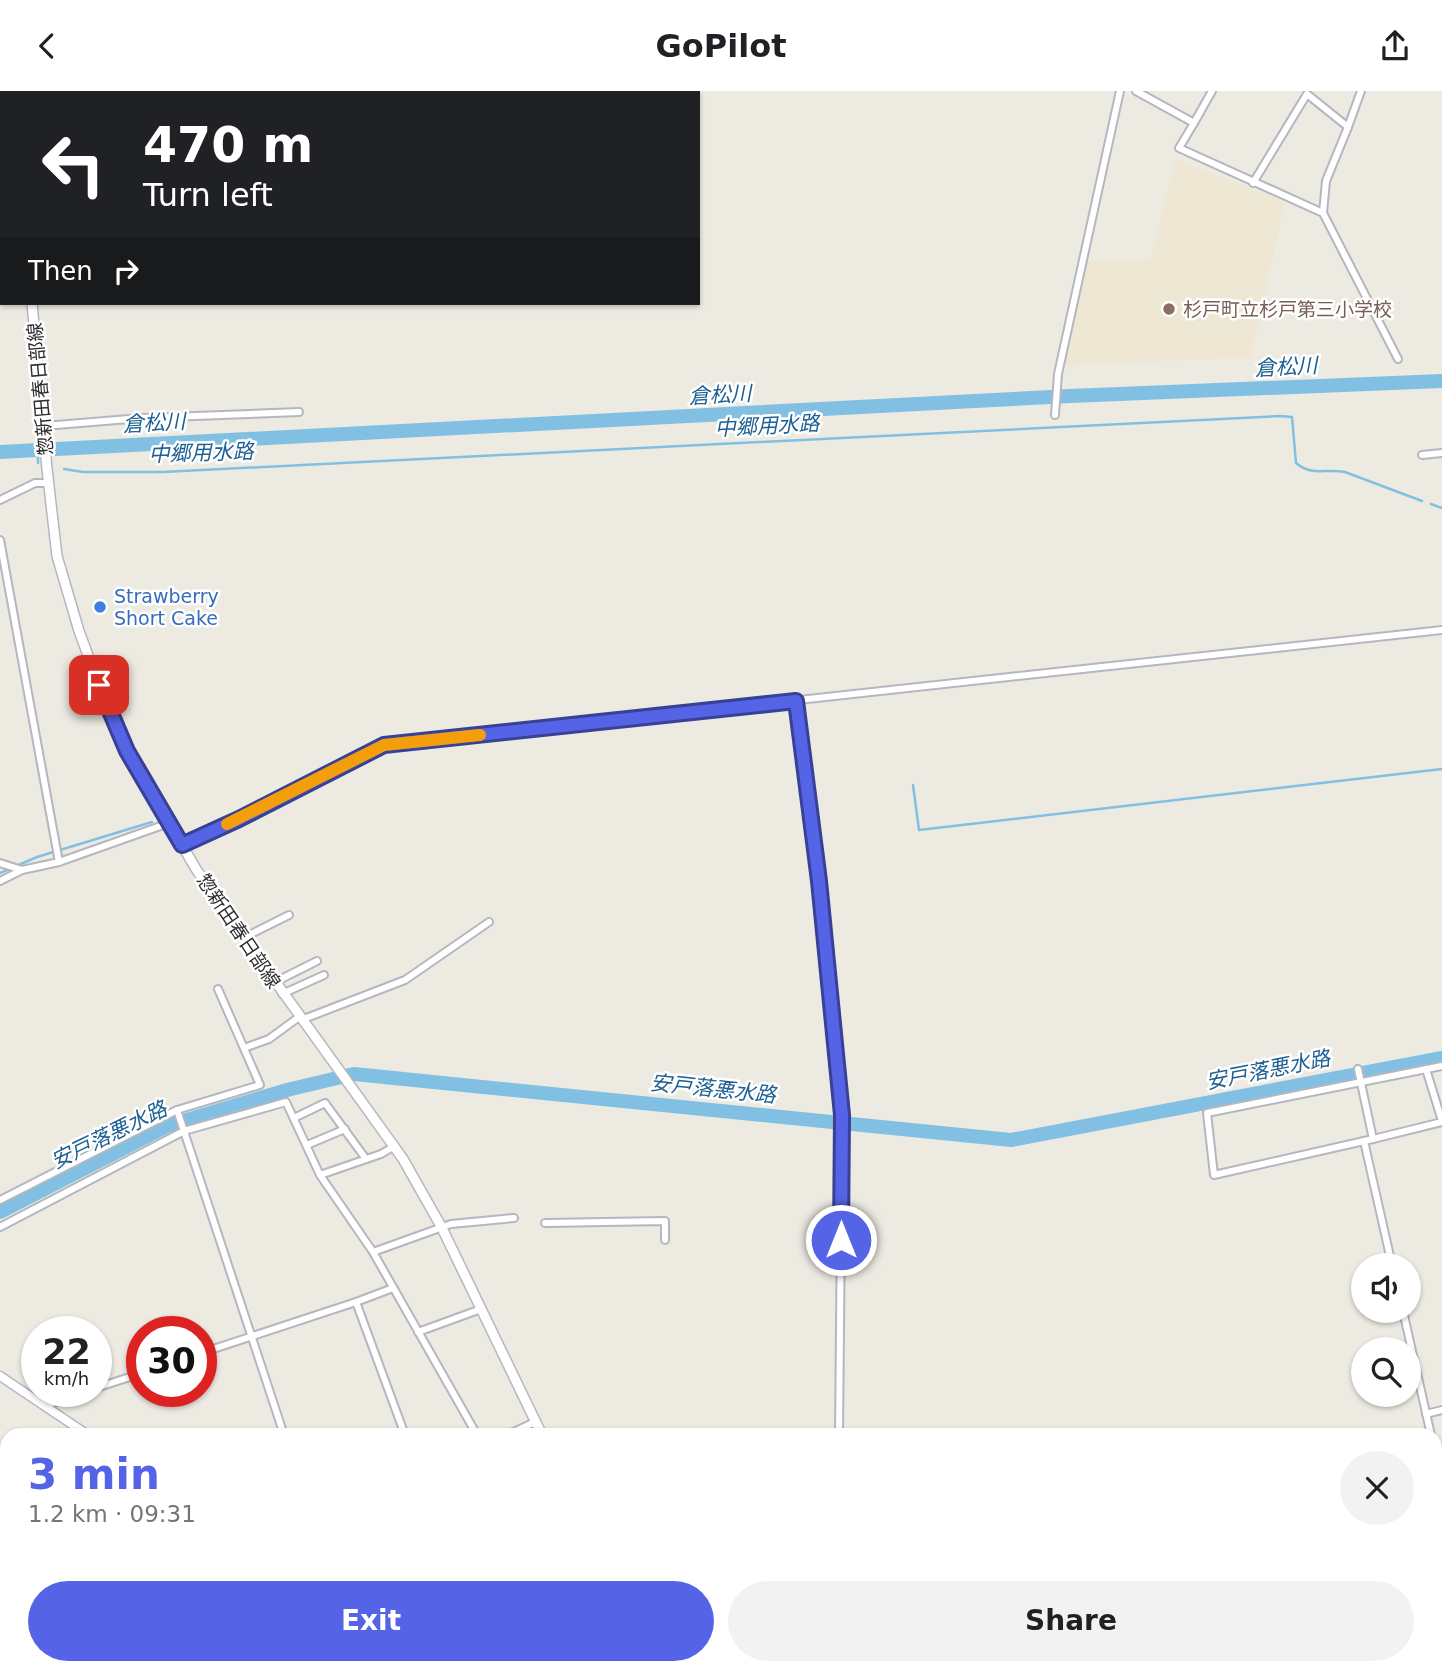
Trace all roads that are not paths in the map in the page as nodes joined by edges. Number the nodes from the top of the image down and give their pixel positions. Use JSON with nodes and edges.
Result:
{"nodes":[{"id":1,"x":1120,"y":91,"type":"edge"},
{"id":2,"x":1136,"y":91,"type":"edge"},
{"id":3,"x":1212,"y":91,"type":"edge"},
{"id":4,"x":1361,"y":91,"type":"edge"},
{"id":5,"x":1304,"y":92,"type":"edge"},
{"id":6,"x":1194,"y":123,"type":"junction"},
{"id":7,"x":1348,"y":127,"type":"junction"},
{"id":8,"x":1252,"y":183,"type":"junction"},
{"id":9,"x":1322,"y":213,"type":"junction"},
{"id":10,"x":32,"y":305,"type":"edge"},
{"id":11,"x":1398,"y":359,"type":"dead end"},
{"id":12,"x":299,"y":412,"type":"dead end"},
{"id":13,"x":1055,"y":415,"type":"dead end"},
{"id":14,"x":44,"y":426,"type":"junction"},
{"id":15,"x":1442,"y":453,"type":"edge"},
{"id":16,"x":1422,"y":455,"type":"dead end"},
{"id":17,"x":49,"y":483,"type":"junction"},
{"id":18,"x":0,"y":500,"type":"edge"},
{"id":19,"x":0,"y":540,"type":"edge"},
{"id":20,"x":1442,"y":630,"type":"edge"},
{"id":21,"x":796,"y":701,"type":"junction"},
{"id":22,"x":169,"y":823,"type":"junction"},
{"id":23,"x":182,"y":845,"type":"junction"},
{"id":24,"x":59,"y":862,"type":"junction"},
{"id":25,"x":0,"y":863,"type":"edge"},
{"id":26,"x":22,"y":870,"type":"junction"},
{"id":27,"x":0,"y":880,"type":"edge"},
{"id":28,"x":289,"y":915,"type":"dead end"},
{"id":29,"x":489,"y":922,"type":"dead end"},
{"id":30,"x":243,"y":938,"type":"junction"},
{"id":31,"x":317,"y":961,"type":"dead end"},
{"id":32,"x":324,"y":975,"type":"dead end"},
{"id":33,"x":274,"y":983,"type":"junction"},
{"id":34,"x":218,"y":989,"type":"dead end"},
{"id":35,"x":282,"y":994,"type":"junction"},
{"id":36,"x":300,"y":1019,"type":"junction"},
{"id":37,"x":244,"y":1048,"type":"junction"},
{"id":38,"x":1442,"y":1066,"type":"edge"},
{"id":39,"x":1358,"y":1069,"type":"dead end"},
{"id":40,"x":1426,"y":1069,"type":"junction"},
{"id":41,"x":1361,"y":1082,"type":"junction"},
{"id":42,"x":177,"y":1110,"type":"junction"},
{"id":43,"x":294,"y":1118,"type":"junction"},
{"id":44,"x":1442,"y":1121,"type":"edge"},
{"id":45,"x":345,"y":1129,"type":"junction"},
{"id":46,"x":184,"y":1131,"type":"junction"},
{"id":47,"x":1373,"y":1139,"type":"junction"},
{"id":48,"x":1364,"y":1141,"type":"junction"},
{"id":49,"x":307,"y":1146,"type":"junction"},
{"id":50,"x":393,"y":1147,"type":"junction"},
{"id":51,"x":366,"y":1159,"type":"junction"},
{"id":52,"x":320,"y":1175,"type":"junction"},
{"id":53,"x":0,"y":1200,"type":"edge"},
{"id":54,"x":514,"y":1218,"type":"dead end"},
{"id":55,"x":545,"y":1223,"type":"dead end"},
{"id":56,"x":0,"y":1227,"type":"edge"},
{"id":57,"x":442,"y":1228,"type":"junction"},
{"id":58,"x":666,"y":1240,"type":"dead end"},
{"id":59,"x":373,"y":1252,"type":"junction"},
{"id":60,"x":1389,"y":1253,"type":"edge"},
{"id":61,"x":393,"y":1288,"type":"junction"},
{"id":62,"x":356,"y":1302,"type":"junction"},
{"id":63,"x":481,"y":1308,"type":"junction"},
{"id":64,"x":1406,"y":1323,"type":"edge"},
{"id":65,"x":418,"y":1332,"type":"junction"},
{"id":66,"x":251,"y":1336,"type":"junction"},
{"id":67,"x":217,"y":1348,"type":"edge"},
{"id":68,"x":0,"y":1376,"type":"edge"},
{"id":69,"x":21,"y":1390,"type":"edge"},
{"id":70,"x":46,"y":1407,"type":"edge"},
{"id":71,"x":1442,"y":1410,"type":"edge"},
{"id":72,"x":1426,"y":1414,"type":"junction"},
{"id":73,"x":535,"y":1422,"type":"junction"},
{"id":74,"x":78,"y":1428,"type":"edge"},
{"id":75,"x":282,"y":1428,"type":"edge"},
{"id":76,"x":402,"y":1428,"type":"edge"},
{"id":77,"x":473,"y":1428,"type":"edge"},
{"id":78,"x":523,"y":1428,"type":"edge"},
{"id":79,"x":538,"y":1428,"type":"edge"},
{"id":80,"x":839,"y":1428,"type":"edge"},
{"id":81,"x":1429,"y":1428,"type":"edge"}],
"edges":[{"from":1,"to":13,"type":"street"},
{"from":2,"to":6,"type":"street"},
{"from":3,"to":6,"type":"street"},
{"from":4,"to":7,"type":"street"},
{"from":5,"to":7,"type":"street"},
{"from":5,"to":8,"type":"street"},
{"from":6,"to":8,"type":"street"},
{"from":7,"to":9,"type":"street"},
{"from":8,"to":9,"type":"street"},
{"from":9,"to":11,"type":"street"},
{"from":10,"to":14,"type":"main road","name":"惣新田春日部線"},
{"from":12,"to":14,"type":"street"},
{"from":14,"to":17,"type":"main road","name":"惣新田春日部線"},
{"from":15,"to":16,"type":"street"},
{"from":17,"to":18,"type":"street"},
{"from":17,"to":22,"type":"main road","name":"惣新田春日部線"},
{"from":19,"to":24,"type":"street"},
{"from":20,"to":21,"type":"street"},
{"from":21,"to":23,"type":"street"},
{"from":21,"to":80,"type":"street"},
{"from":22,"to":23,"type":"main road","name":"惣新田春日部線"},
{"from":22,"to":24,"type":"street"},
{"from":23,"to":30,"type":"main road","name":"惣新田春日部線"},
{"from":24,"to":26,"type":"street"},
{"from":25,"to":26,"type":"street"},
{"from":26,"to":27,"type":"street"},
{"from":28,"to":30,"type":"street"},
{"from":29,"to":36,"type":"street"},
{"from":30,"to":33,"type":"main road","name":"惣新田春日部線"},
{"from":31,"to":33,"type":"street"},
{"from":32,"to":35,"type":"street"},
{"from":33,"to":35,"type":"main road","name":"惣新田春日部線"},
{"from":34,"to":37,"type":"street"},
{"from":35,"to":36,"type":"main road","name":"惣新田春日部線"},
{"from":36,"to":37,"type":"street"},
{"from":36,"to":50,"type":"main road","name":"惣新田春日部線"},
{"from":37,"to":42,"type":"street"},
{"from":38,"to":40,"type":"street"},
{"from":39,"to":41,"type":"street"},
{"from":40,"to":41,"type":"street"},
{"from":40,"to":44,"type":"street"},
{"from":41,"to":47,"type":"street"},
{"from":41,"to":48,"type":"street"},
{"from":42,"to":46,"type":"street"},
{"from":42,"to":53,"type":"street"},
{"from":43,"to":45,"type":"street"},
{"from":43,"to":46,"type":"street"},
{"from":43,"to":49,"type":"street"},
{"from":44,"to":47,"type":"street"},
{"from":45,"to":49,"type":"street"},
{"from":45,"to":51,"type":"street"},
{"from":46,"to":56,"type":"street"},
{"from":46,"to":66,"type":"street"},
{"from":47,"to":48,"type":"street"},
{"from":48,"to":60,"type":"street"},
{"from":49,"to":52,"type":"street"},
{"from":50,"to":51,"type":"street"},
{"from":50,"to":57,"type":"main road","name":"惣新田春日部線"},
{"from":51,"to":52,"type":"street"},
{"from":52,"to":59,"type":"street"},
{"from":54,"to":57,"type":"street"},
{"from":55,"to":58,"type":"street"},
{"from":57,"to":59,"type":"street"},
{"from":57,"to":63,"type":"main road","name":"惣新田春日部線"},
{"from":59,"to":61,"type":"street"},
{"from":61,"to":62,"type":"street"},
{"from":61,"to":65,"type":"street"},
{"from":62,"to":66,"type":"street"},
{"from":62,"to":76,"type":"street"},
{"from":63,"to":65,"type":"street"},
{"from":63,"to":73,"type":"main road","name":"惣新田春日部線"},
{"from":64,"to":72,"type":"street"},
{"from":65,"to":77,"type":"street"},
{"from":66,"to":67,"type":"street"},
{"from":66,"to":75,"type":"street"},
{"from":68,"to":69,"type":"street"},
{"from":70,"to":74,"type":"street"},
{"from":71,"to":72,"type":"street"},
{"from":72,"to":81,"type":"street"},
{"from":73,"to":78,"type":"street"},
{"from":73,"to":79,"type":"main road","name":"惣新田春日部線"}]}
